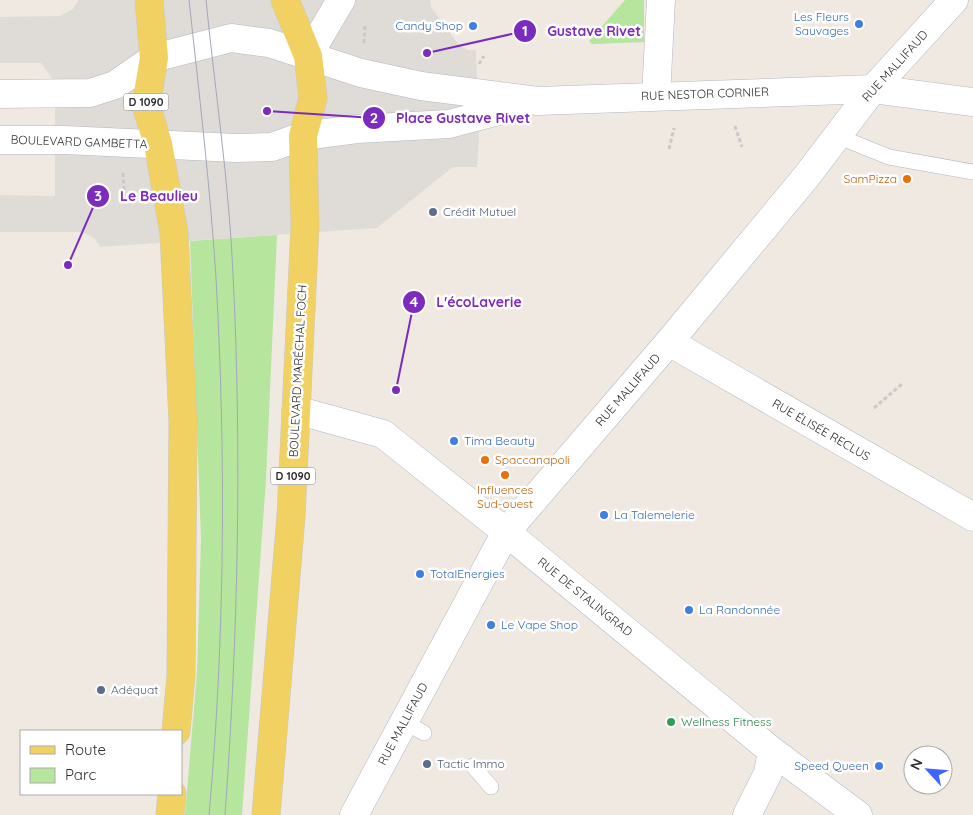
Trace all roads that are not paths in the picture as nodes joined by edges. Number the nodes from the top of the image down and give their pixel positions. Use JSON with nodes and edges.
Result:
{"nodes":[{"id":1,"x":149,"y":0,"type":"edge"},
{"id":2,"x":286,"y":0,"type":"edge"},
{"id":3,"x":341,"y":0,"type":"edge"},
{"id":4,"x":660,"y":0,"type":"edge"},
{"id":5,"x":954,"y":0,"type":"edge"},
{"id":6,"x":308,"y":56,"type":"junction"},
{"id":7,"x":154,"y":58,"type":"junction"},
{"id":8,"x":873,"y":89,"type":"junction"},
{"id":9,"x":0,"y":94,"type":"edge"},
{"id":10,"x":656,"y":96,"type":"junction"},
{"id":11,"x":538,"y":101,"type":"junction"},
{"id":12,"x":973,"y":102,"type":"edge"},
{"id":13,"x":303,"y":136,"type":"junction"},
{"id":14,"x":838,"y":136,"type":"junction"},
{"id":15,"x":0,"y":140,"type":"edge"},
{"id":16,"x":158,"y":144,"type":"junction"},
{"id":17,"x":973,"y":172,"type":"edge"},
{"id":18,"x":669,"y":342,"type":"junction"},
{"id":19,"x":296,"y":410,"type":"junction"},
{"id":20,"x":973,"y":517,"type":"edge"},
{"id":21,"x":506,"y":532,"type":"junction"},
{"id":22,"x":176,"y":730,"type":"edge"},
{"id":23,"x":772,"y":751,"type":"junction"},
{"id":24,"x":473,"y":766,"type":"dead end"},
{"id":25,"x":491,"y":787,"type":"dead end"},
{"id":26,"x":172,"y":795,"type":"edge"},
{"id":27,"x":170,"y":815,"type":"edge"},
{"id":28,"x":266,"y":815,"type":"edge"},
{"id":29,"x":354,"y":815,"type":"edge"},
{"id":30,"x":748,"y":815,"type":"edge"},
{"id":31,"x":858,"y":815,"type":"edge"}],
"edges":[{"from":1,"to":7,"type":"main road","number":"D 1090"},
{"from":2,"to":6,"type":"main road","number":"D 1090"},
{"from":3,"to":6,"type":"street"},
{"from":4,"to":10,"type":"street"},
{"from":5,"to":8,"type":"street","name":"RUE MALLIFAUD"},
{"from":6,"to":7,"type":"street","name":"RUE NESTOR CORNIER"},
{"from":6,"to":11,"type":"street","name":"RUE NESTOR CORNIER"},
{"from":6,"to":13,"type":"main road","number":"D 1090"},
{"from":7,"to":9,"type":"street"},
{"from":7,"to":16,"type":"main road","number":"D 1090"},
{"from":8,"to":10,"type":"street","name":"RUE NESTOR CORNIER"},
{"from":8,"to":12,"type":"street","name":"RUE NESTOR CORNIER"},
{"from":8,"to":14,"type":"street","name":"RUE MALLIFAUD"},
{"from":10,"to":11,"type":"street","name":"RUE NESTOR CORNIER"},
{"from":11,"to":13,"type":"street","name":"RUE NESTOR CORNIER"},
{"from":13,"to":16,"type":"street","name":"BOULEVARD GAMBETTA"},
{"from":13,"to":19,"type":"main road","name":"BOULEVARD MARÉCHAL FOCH","number":"D 1090"},
{"from":14,"to":17,"type":"lane"},
{"from":14,"to":18,"type":"street","name":"RUE MALLIFAUD"},
{"from":15,"to":16,"type":"street","name":"BOULEVARD GAMBETTA"},
{"from":16,"to":22,"type":"main road","number":"D 1090"},
{"from":18,"to":20,"type":"street","name":"RUE ÉLISÉE RECLUS"},
{"from":18,"to":21,"type":"street","name":"RUE MALLIFAUD"},
{"from":19,"to":21,"type":"street","name":"RUE DE STALINGRAD"},
{"from":19,"to":28,"type":"main road","name":"BOULEVARD MARÉCHAL FOCH","number":"D 1090"},
{"from":21,"to":23,"type":"street","name":"RUE DE STALINGRAD"},
{"from":21,"to":29,"type":"street","name":"RUE MALLIFAUD"},
{"from":23,"to":30,"type":"street"},
{"from":23,"to":31,"type":"street","name":"RUE DE STALINGRAD"},
{"from":24,"to":25,"type":"lane"},
{"from":26,"to":27,"type":"main road"}]}
